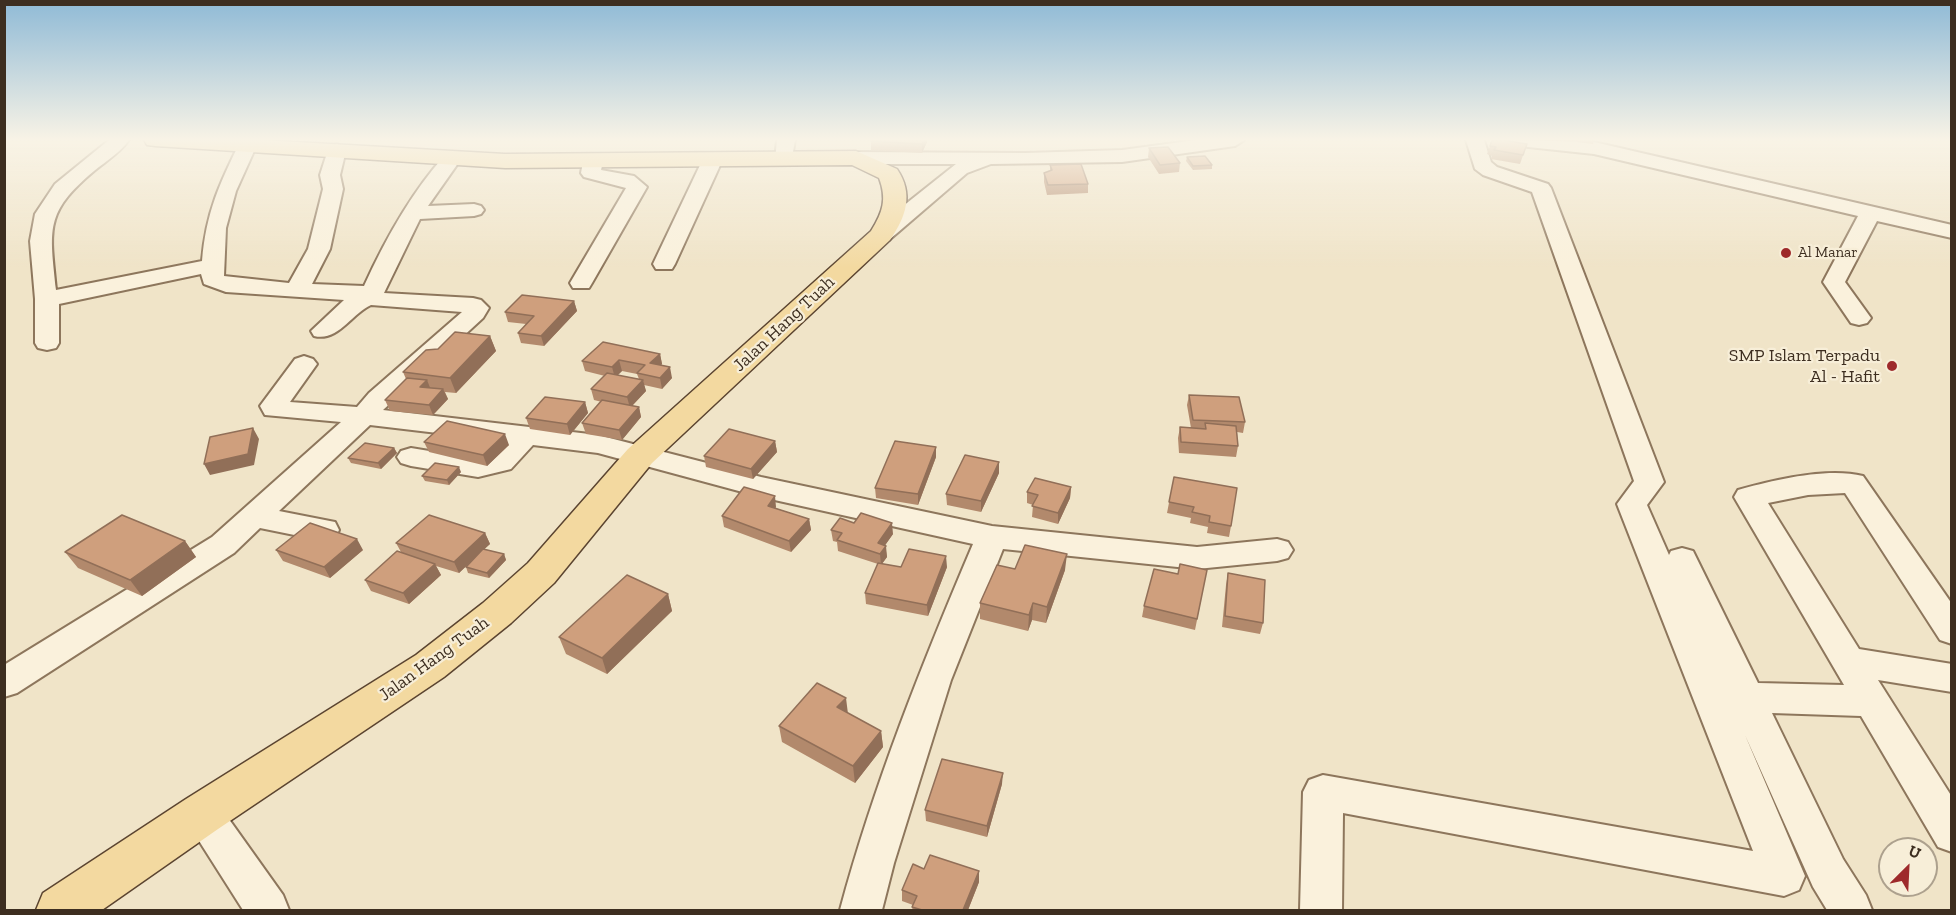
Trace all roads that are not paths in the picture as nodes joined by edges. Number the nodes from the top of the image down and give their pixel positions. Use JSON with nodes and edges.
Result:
{"nodes":[{"id":1,"x":68,"y":183,"type":"edge"},
{"id":2,"x":230,"y":183,"type":"edge"},
{"id":3,"x":332,"y":183,"type":"edge"},
{"id":4,"x":433,"y":183,"type":"edge"},
{"id":5,"x":631,"y":183,"type":"edge"},
{"id":6,"x":702,"y":183,"type":"edge"},
{"id":7,"x":893,"y":183,"type":"edge"},
{"id":8,"x":944,"y":183,"type":"edge"},
{"id":9,"x":1524,"y":183,"type":"edge"},
{"id":10,"x":1747,"y":183,"type":"edge"},
{"id":11,"x":474,"y":210,"type":"dead end"},
{"id":12,"x":415,"y":213,"type":"junction"},
{"id":13,"x":1869,"y":214,"type":"junction"},
{"id":14,"x":1952,"y":232,"type":"edge"},
{"id":15,"x":880,"y":235,"type":"junction"},
{"id":16,"x":664,"y":264,"type":"dead end"},
{"id":17,"x":213,"y":265,"type":"junction"},
{"id":18,"x":581,"y":283,"type":"dead end"},
{"id":19,"x":297,"y":290,"type":"junction"},
{"id":20,"x":372,"y":295,"type":"junction"},
{"id":21,"x":47,"y":299,"type":"junction"},
{"id":22,"x":1859,"y":318,"type":"dead end"},
{"id":23,"x":323,"y":331,"type":"dead end"},
{"id":24,"x":46,"y":343,"type":"dead end"},
{"id":25,"x":304,"y":364,"type":"dead end"},
{"id":26,"x":364,"y":416,"type":"junction"},
{"id":27,"x":527,"y":435,"type":"junction"},
{"id":28,"x":640,"y":456,"type":"junction"},
{"id":29,"x":411,"y":457,"type":"dead end"},
{"id":30,"x":257,"y":517,"type":"junction"},
{"id":31,"x":324,"y":530,"type":"edge"},
{"id":32,"x":992,"y":537,"type":"junction"},
{"id":33,"x":1277,"y":550,"type":"dead end"},
{"id":34,"x":1682,"y":558,"type":"dead end"},
{"id":35,"x":1952,"y":631,"type":"edge"},
{"id":36,"x":1851,"y":662,"type":"junction"},
{"id":37,"x":1952,"y":678,"type":"edge"},
{"id":38,"x":4,"y":682,"type":"edge"},
{"id":39,"x":1749,"y":698,"type":"junction"},
{"id":40,"x":1874,"y":702,"type":"junction"},
{"id":41,"x":202,"y":814,"type":"junction"},
{"id":42,"x":1952,"y":834,"type":"edge"},
{"id":43,"x":61,"y":910,"type":"edge"},
{"id":44,"x":268,"y":910,"type":"edge"},
{"id":45,"x":861,"y":910,"type":"edge"},
{"id":46,"x":1321,"y":910,"type":"edge"},
{"id":47,"x":1851,"y":910,"type":"edge"}],
"edges":[{"from":1,"to":21,"type":"street"},
{"from":2,"to":17,"type":"street"},
{"from":3,"to":19,"type":"street"},
{"from":4,"to":12,"type":"street"},
{"from":5,"to":18,"type":"street"},
{"from":6,"to":16,"type":"street"},
{"from":7,"to":15,"type":"main road","name":"Jalan Hang Tuah"},
{"from":8,"to":15,"type":"street"},
{"from":9,"to":46,"type":"street"},
{"from":10,"to":13,"type":"street"},
{"from":11,"to":12,"type":"street"},
{"from":12,"to":20,"type":"street"},
{"from":13,"to":14,"type":"street"},
{"from":13,"to":22,"type":"street"},
{"from":15,"to":28,"type":"main road","name":"Jalan Hang Tuah"},
{"from":17,"to":19,"type":"street"},
{"from":17,"to":21,"type":"street"},
{"from":19,"to":20,"type":"street"},
{"from":20,"to":23,"type":"street"},
{"from":20,"to":26,"type":"street"},
{"from":21,"to":24,"type":"street"},
{"from":25,"to":26,"type":"street"},
{"from":26,"to":27,"type":"street"},
{"from":26,"to":30,"type":"street"},
{"from":27,"to":28,"type":"street"},
{"from":27,"to":29,"type":"street"},
{"from":28,"to":32,"type":"street"},
{"from":28,"to":41,"type":"main road","name":"Jalan Hang Tuah"},
{"from":30,"to":31,"type":"street"},
{"from":30,"to":38,"type":"street"},
{"from":32,"to":33,"type":"street"},
{"from":32,"to":45,"type":"street"},
{"from":34,"to":39,"type":"street"},
{"from":35,"to":36,"type":"street"},
{"from":36,"to":37,"type":"street"},
{"from":36,"to":40,"type":"street"},
{"from":39,"to":40,"type":"street"},
{"from":39,"to":47,"type":"street"},
{"from":40,"to":42,"type":"street"},
{"from":41,"to":43,"type":"main road","name":"Jalan Hang Tuah"},
{"from":41,"to":44,"type":"street"}]}
